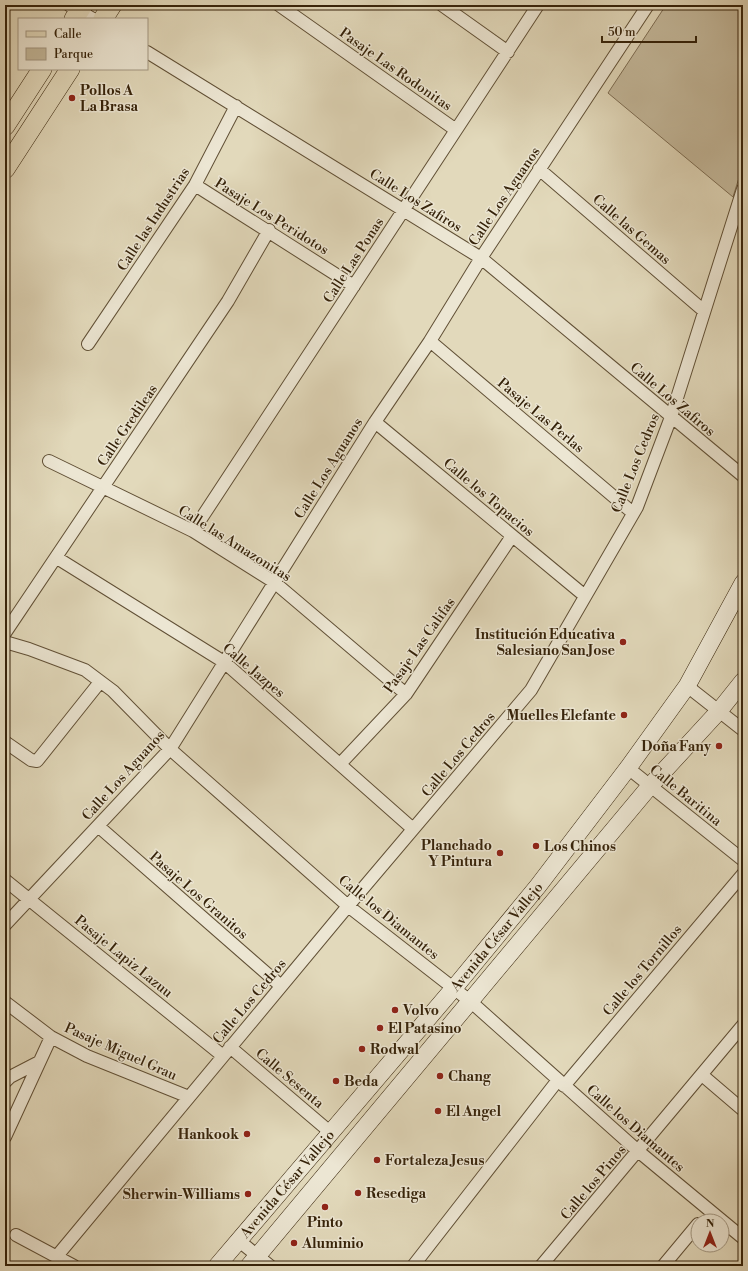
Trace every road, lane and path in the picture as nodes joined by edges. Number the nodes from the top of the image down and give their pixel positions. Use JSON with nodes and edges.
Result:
{"nodes":[{"id":1,"x":112,"y":5,"type":"edge"},
{"id":2,"x":279,"y":5,"type":"edge"},
{"id":3,"x":442,"y":5,"type":"edge"},
{"id":4,"x":538,"y":5,"type":"edge"},
{"id":5,"x":648,"y":5,"type":"edge"},
{"id":6,"x":104,"y":18,"type":"edge"},
{"id":7,"x":508,"y":52,"type":"junction"},
{"id":8,"x":148,"y":53,"type":"edge"},
{"id":9,"x":41,"y":70,"type":"edge"},
{"id":10,"x":69,"y":70,"type":"edge"},
{"id":11,"x":236,"y":106,"type":"junction"},
{"id":12,"x":5,"y":126,"type":"edge"},
{"id":13,"x":456,"y":130,"type":"junction"},
{"id":14,"x":5,"y":169,"type":"edge"},
{"id":15,"x":539,"y":169,"type":"junction"},
{"id":16,"x":194,"y":185,"type":"junction"},
{"id":17,"x":743,"y":190,"type":"edge"},
{"id":18,"x":404,"y":210,"type":"junction"},
{"id":19,"x":269,"y":230,"type":"junction"},
{"id":20,"x":481,"y":258,"type":"junction"},
{"id":21,"x":354,"y":286,"type":"junction"},
{"id":22,"x":704,"y":311,"type":"junction"},
{"id":23,"x":430,"y":341,"type":"junction"},
{"id":24,"x":88,"y":344,"type":"dead end"},
{"id":25,"x":671,"y":416,"type":"junction"},
{"id":26,"x":375,"y":422,"type":"junction"},
{"id":27,"x":49,"y":461,"type":"dead end"},
{"id":28,"x":743,"y":476,"type":"edge"},
{"id":29,"x":103,"y":487,"type":"junction"},
{"id":30,"x":633,"y":513,"type":"junction"},
{"id":31,"x":193,"y":531,"type":"junction"},
{"id":32,"x":512,"y":536,"type":"junction"},
{"id":33,"x":57,"y":558,"type":"junction"},
{"id":34,"x":274,"y":582,"type":"junction"},
{"id":35,"x":743,"y":583,"type":"edge"},
{"id":36,"x":585,"y":596,"type":"junction"},
{"id":37,"x":5,"y":633,"type":"edge"},
{"id":38,"x":5,"y":642,"type":"edge"},
{"id":39,"x":224,"y":662,"type":"junction"},
{"id":40,"x":743,"y":681,"type":"edge"},
{"id":41,"x":100,"y":682,"type":"junction"},
{"id":42,"x":687,"y":686,"type":"junction"},
{"id":43,"x":406,"y":694,"type":"junction"},
{"id":44,"x":720,"y":711,"type":"junction"},
{"id":45,"x":743,"y":730,"type":"edge"},
{"id":46,"x":5,"y":742,"type":"edge"},
{"id":47,"x":170,"y":749,"type":"junction"},
{"id":48,"x":340,"y":764,"type":"junction"},
{"id":49,"x":628,"y":768,"type":"junction"},
{"id":50,"x":650,"y":786,"type":"junction"},
{"id":51,"x":98,"y":826,"type":"junction"},
{"id":52,"x":413,"y":829,"type":"junction"},
{"id":53,"x":743,"y":860,"type":"edge"},
{"id":54,"x":743,"y":874,"type":"edge"},
{"id":55,"x":5,"y":880,"type":"edge"},
{"id":56,"x":30,"y":899,"type":"junction"},
{"id":57,"x":348,"y":906,"type":"junction"},
{"id":58,"x":5,"y":925,"type":"edge"},
{"id":59,"x":281,"y":986,"type":"junction"},
{"id":60,"x":454,"y":988,"type":"junction"},
{"id":61,"x":470,"y":1001,"type":"junction"},
{"id":62,"x":5,"y":1002,"type":"edge"},
{"id":63,"x":743,"y":1025,"type":"edge"},
{"id":64,"x":51,"y":1037,"type":"junction"},
{"id":65,"x":227,"y":1052,"type":"junction"},
{"id":66,"x":39,"y":1062,"type":"junction"},
{"id":67,"x":702,"y":1075,"type":"junction"},
{"id":68,"x":5,"y":1082,"type":"edge"},
{"id":69,"x":561,"y":1083,"type":"junction"},
{"id":70,"x":189,"y":1097,"type":"junction"},
{"id":71,"x":354,"y":1103,"type":"junction"},
{"id":72,"x":743,"y":1110,"type":"edge"},
{"id":73,"x":371,"y":1118,"type":"junction"},
{"id":74,"x":330,"y":1132,"type":"junction"},
{"id":75,"x":5,"y":1137,"type":"edge"},
{"id":76,"x":638,"y":1151,"type":"junction"},
{"id":77,"x":292,"y":1178,"type":"junction"},
{"id":78,"x":310,"y":1193,"type":"junction"},
{"id":79,"x":709,"y":1210,"type":"junction"},
{"id":80,"x":707,"y":1213,"type":"edge"},
{"id":81,"x":690,"y":1234,"type":"edge"},
{"id":82,"x":16,"y":1235,"type":"dead end"},
{"id":83,"x":743,"y":1238,"type":"edge"},
{"id":84,"x":238,"y":1240,"type":"junction"},
{"id":85,"x":57,"y":1256,"type":"junction"},
{"id":86,"x":259,"y":1262,"type":"edge"},
{"id":87,"x":74,"y":1266,"type":"edge"},
{"id":88,"x":217,"y":1266,"type":"edge"},
{"id":89,"x":414,"y":1266,"type":"edge"},
{"id":90,"x":541,"y":1266,"type":"edge"},
{"id":91,"x":663,"y":1266,"type":"edge"}],
"edges":[{"from":1,"to":6,"type":"main road"},
{"from":2,"to":13,"type":"street","name":"Pasaje Las Rodonitas"},
{"from":3,"to":7,"type":"street"},
{"from":4,"to":7,"type":"street","name":"Calle Las Ponas"},
{"from":5,"to":15,"type":"street","name":"Calle Los Aguanos"},
{"from":7,"to":13,"type":"street","name":"Calle Las Ponas"},
{"from":8,"to":11,"type":"street","name":"Calle Los Zafiros"},
{"from":9,"to":12,"type":"main road"},
{"from":10,"to":14,"type":"main road"},
{"from":11,"to":16,"type":"street","name":"Calle las Industrias"},
{"from":11,"to":18,"type":"street","name":"Calle Los Zafiros"},
{"from":13,"to":18,"type":"street","name":"Calle Las Ponas"},
{"from":15,"to":20,"type":"street","name":"Calle Los Aguanos"},
{"from":15,"to":22,"type":"street","name":"Calle las Gemas"},
{"from":16,"to":19,"type":"street","name":"Pasaje Los Peridotos"},
{"from":16,"to":24,"type":"street","name":"Calle las Industrias"},
{"from":17,"to":22,"type":"street","name":"Calle Los Cedros"},
{"from":18,"to":20,"type":"street","name":"Calle Los Zafiros"},
{"from":18,"to":21,"type":"street","name":"Calle Las Ponas"},
{"from":19,"to":21,"type":"street","name":"Pasaje Los Peridotos"},
{"from":19,"to":29,"type":"street","name":"Calle Gredileas"},
{"from":20,"to":23,"type":"street","name":"Calle Los Aguanos"},
{"from":20,"to":25,"type":"street","name":"Calle Los Zafiros"},
{"from":21,"to":31,"type":"street","name":"Calle Las Ponas"},
{"from":22,"to":25,"type":"street","name":"Calle Los Cedros"},
{"from":23,"to":26,"type":"street","name":"Calle Los Aguanos"},
{"from":23,"to":30,"type":"street","name":"Pasaje Las Perlas"},
{"from":25,"to":28,"type":"street","name":"Calle Los Zafiros"},
{"from":25,"to":30,"type":"street","name":"Calle Los Cedros"},
{"from":26,"to":32,"type":"street","name":"Calle los Topacios"},
{"from":26,"to":34,"type":"street","name":"Calle Los Aguanos"},
{"from":27,"to":29,"type":"street","name":"Calle las Amazonitas"},
{"from":29,"to":31,"type":"street","name":"Calle las Amazonitas"},
{"from":29,"to":33,"type":"street","name":"Calle Gredileas"},
{"from":30,"to":36,"type":"street","name":"Calle Los Cedros"},
{"from":31,"to":34,"type":"street","name":"Calle las Amazonitas"},
{"from":32,"to":36,"type":"street","name":"Calle los Topacios"},
{"from":32,"to":43,"type":"street","name":"Pasaje Las Califas"},
{"from":33,"to":37,"type":"street","name":"Calle Gredileas"},
{"from":33,"to":39,"type":"street","name":"Calle Jazpes"},
{"from":34,"to":39,"type":"street","name":"Calle Los Aguanos"},
{"from":34,"to":43,"type":"street","name":"Calle las Amazonitas"},
{"from":35,"to":42,"type":"main road","name":"Avenida César Vallejo"},
{"from":36,"to":52,"type":"street","name":"Calle Los Cedros"},
{"from":38,"to":41,"type":"street","name":"Calle los Diamantes"},
{"from":39,"to":47,"type":"street","name":"Calle Los Aguanos"},
{"from":39,"to":48,"type":"street","name":"Calle Jazpes"},
{"from":40,"to":44,"type":"main road","name":"Avenida César Vallejo"},
{"from":41,"to":46,"type":"street"},
{"from":41,"to":47,"type":"street","name":"Calle los Diamantes"},
{"from":42,"to":44,"type":"street"},
{"from":42,"to":49,"type":"main road","name":"Avenida César Vallejo"},
{"from":43,"to":48,"type":"street","name":"Pasaje Las Califas"},
{"from":44,"to":45,"type":"street"},
{"from":44,"to":50,"type":"main road","name":"Avenida César Vallejo"},
{"from":47,"to":51,"type":"street","name":"Calle Los Aguanos"},
{"from":47,"to":57,"type":"street","name":"Calle los Diamantes"},
{"from":48,"to":52,"type":"street","name":"Calle Jazpes"},
{"from":49,"to":50,"type":"street","name":"Calle Baritina"},
{"from":49,"to":60,"type":"main road","name":"Avenida César Vallejo"},
{"from":50,"to":53,"type":"street","name":"Calle Baritina"},
{"from":50,"to":61,"type":"main road","name":"Avenida César Vallejo"},
{"from":51,"to":56,"type":"street","name":"Calle Los Aguanos"},
{"from":51,"to":59,"type":"street","name":"Pasaje Los Granitos"},
{"from":52,"to":57,"type":"street","name":"Calle Los Cedros"},
{"from":54,"to":69,"type":"street","name":"Calle los Tornillos"},
{"from":55,"to":56,"type":"street","name":"Pasaje Lapiz Lazuu"},
{"from":56,"to":58,"type":"street","name":"Calle Los Aguanos"},
{"from":56,"to":65,"type":"street","name":"Pasaje Lapiz Lazuu"},
{"from":57,"to":59,"type":"street","name":"Calle Los Cedros"},
{"from":57,"to":60,"type":"street","name":"Calle los Diamantes"},
{"from":59,"to":65,"type":"street","name":"Calle Los Cedros"},
{"from":60,"to":61,"type":"street","name":"Calle los Diamantes"},
{"from":60,"to":71,"type":"main road","name":"Avenida César Vallejo"},
{"from":61,"to":69,"type":"street","name":"Calle los Diamantes"},
{"from":61,"to":73,"type":"main road","name":"Avenida César Vallejo"},
{"from":62,"to":64,"type":"street","name":"Pasaje Miguel Grau"},
{"from":63,"to":67,"type":"street","name":"Calle los Pinos"},
{"from":64,"to":66,"type":"street"},
{"from":64,"to":70,"type":"street","name":"Pasaje Miguel Grau"},
{"from":65,"to":70,"type":"street","name":"Calle Los Cedros"},
{"from":65,"to":74,"type":"street","name":"Calle Sesenta"},
{"from":66,"to":68,"type":"street"},
{"from":66,"to":75,"type":"street"},
{"from":67,"to":72,"type":"street"},
{"from":67,"to":76,"type":"street","name":"Calle los Pinos"},
{"from":69,"to":76,"type":"street","name":"Calle los Diamantes"},
{"from":69,"to":89,"type":"street","name":"Calle los Tornillos"},
{"from":70,"to":85,"type":"street","name":"Calle Los Cedros"},
{"from":71,"to":73,"type":"main road"},
{"from":71,"to":74,"type":"main road","name":"Avenida César Vallejo"},
{"from":73,"to":78,"type":"main road","name":"Avenida César Vallejo"},
{"from":74,"to":77,"type":"main road","name":"Avenida César Vallejo"},
{"from":76,"to":79,"type":"street","name":"Calle los Diamantes"},
{"from":76,"to":90,"type":"street","name":"Calle los Pinos"},
{"from":77,"to":78,"type":"main road"},
{"from":77,"to":84,"type":"main road","name":"Avenida César Vallejo"},
{"from":78,"to":86,"type":"main road","name":"Avenida César Vallejo"},
{"from":79,"to":80,"type":"street"},
{"from":79,"to":83,"type":"street","name":"Calle los Diamantes"},
{"from":81,"to":91,"type":"street"},
{"from":82,"to":85,"type":"street"},
{"from":84,"to":86,"type":"street"},
{"from":84,"to":88,"type":"main road","name":"Avenida César Vallejo"},
{"from":85,"to":87,"type":"street"}]}
